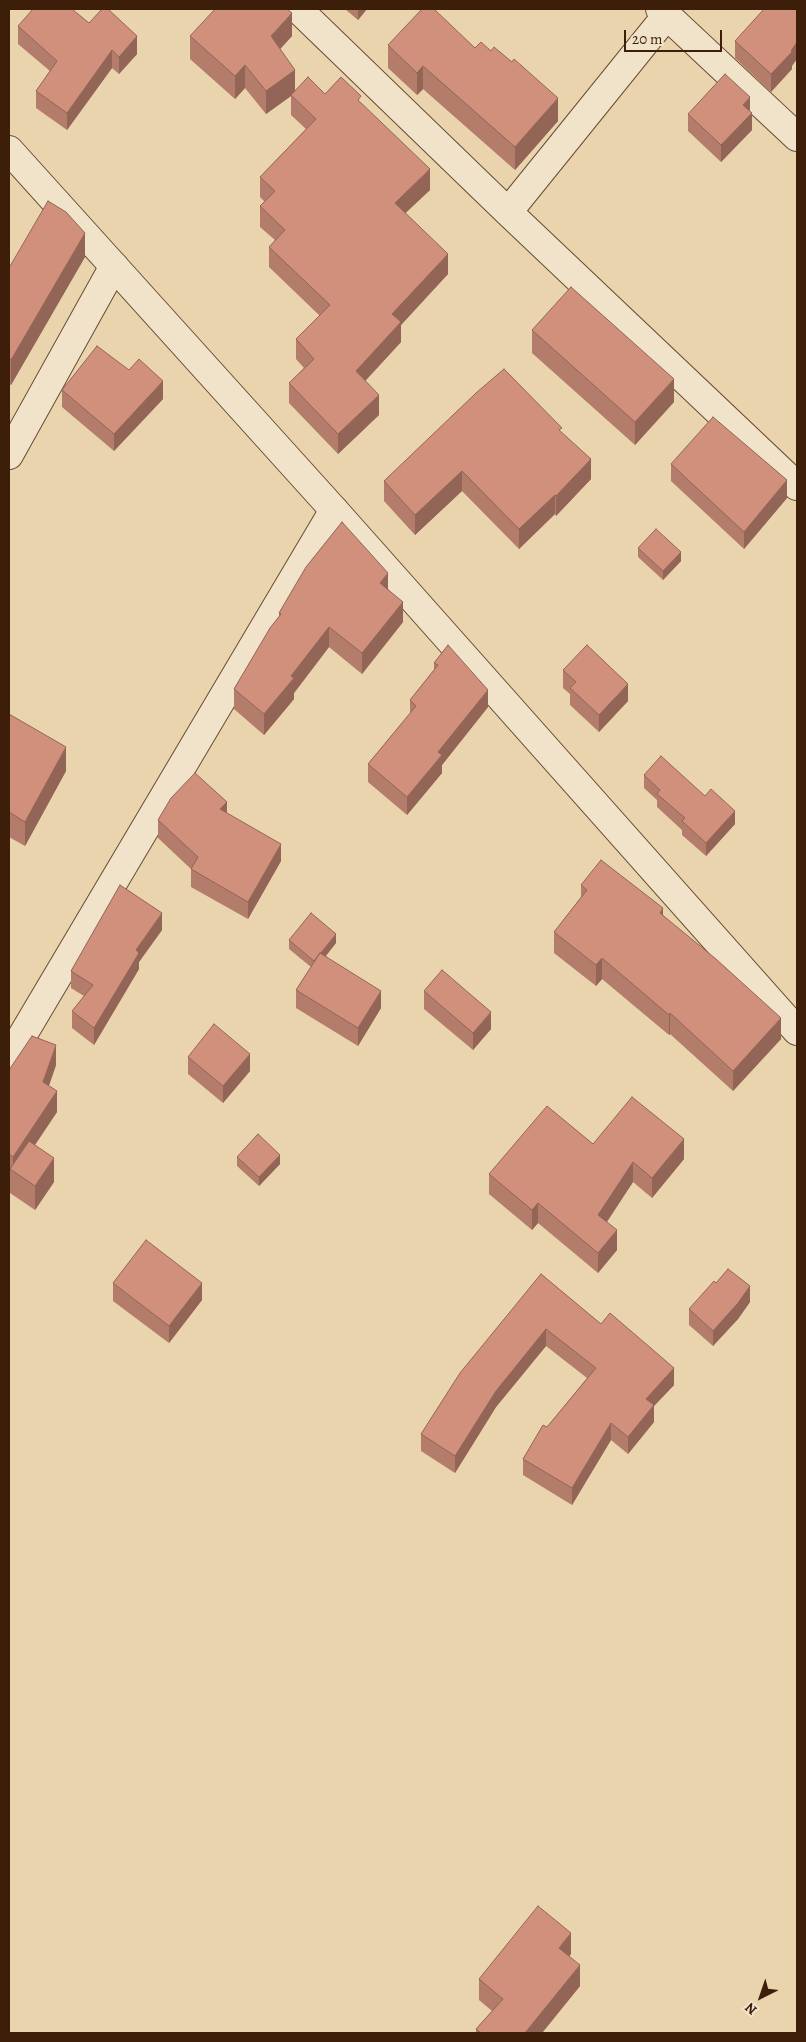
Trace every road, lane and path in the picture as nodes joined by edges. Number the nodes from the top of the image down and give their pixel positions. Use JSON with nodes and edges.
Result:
{"nodes":[{"id":1,"x":298,"y":9,"type":"edge"},
{"id":2,"x":663,"y":12,"type":"edge"},
{"id":3,"x":797,"y":137,"type":"edge"},
{"id":4,"x":9,"y":150,"type":"edge"},
{"id":5,"x":508,"y":212,"type":"junction"},
{"id":6,"x":114,"y":266,"type":"junction"},
{"id":7,"x":9,"y":455,"type":"edge"},
{"id":8,"x":797,"y":486,"type":"edge"},
{"id":9,"x":334,"y":510,"type":"junction"},
{"id":10,"x":797,"y":1031,"type":"edge"},
{"id":11,"x":9,"y":1058,"type":"edge"}],
"edges":[{"from":1,"to":5,"type":"street"},
{"from":2,"to":3,"type":"street"},
{"from":2,"to":5,"type":"street"},
{"from":4,"to":6,"type":"street"},
{"from":5,"to":8,"type":"street"},
{"from":6,"to":7,"type":"street"},
{"from":6,"to":9,"type":"street"},
{"from":9,"to":10,"type":"street"},
{"from":9,"to":11,"type":"street"}]}
